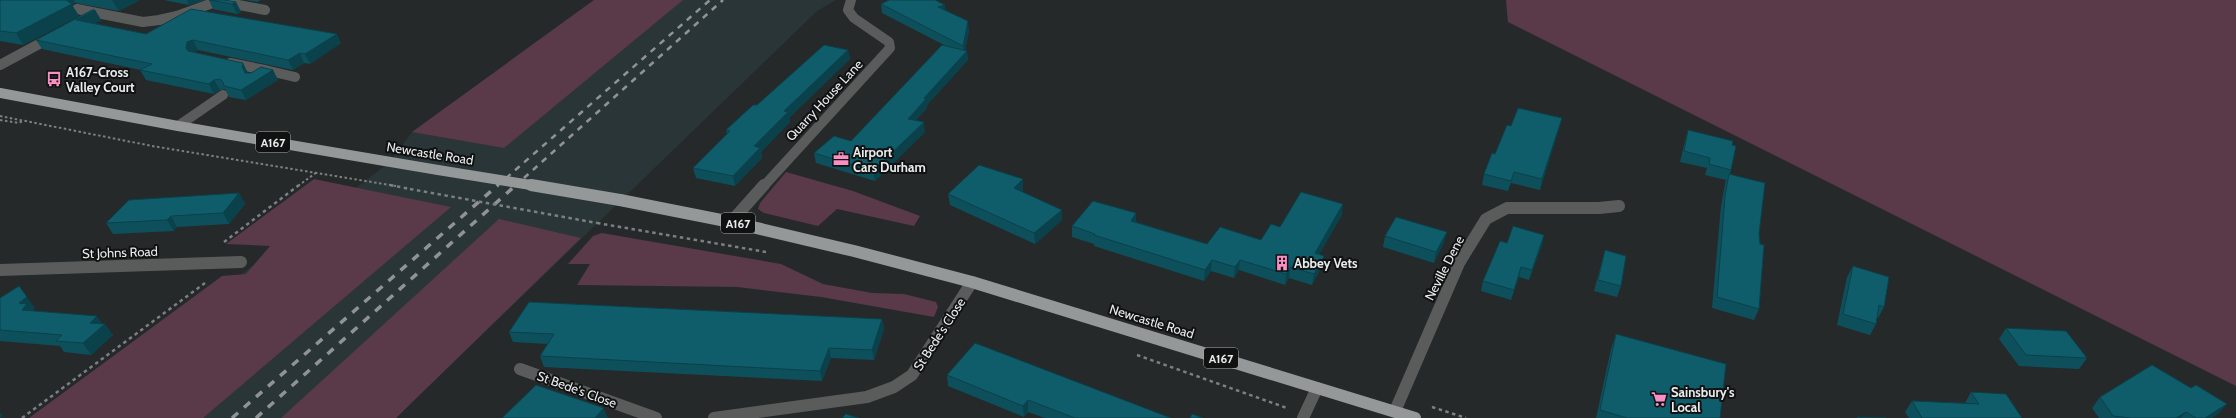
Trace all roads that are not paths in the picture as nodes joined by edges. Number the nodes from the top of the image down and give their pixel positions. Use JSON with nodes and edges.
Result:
{"nodes":[{"id":1,"x":851,"y":0,"type":"edge"},
{"id":2,"x":77,"y":9,"type":"dead end"},
{"id":3,"x":265,"y":10,"type":"dead end"},
{"id":4,"x":97,"y":13,"type":"junction"},
{"id":5,"x":76,"y":24,"type":"edge"},
{"id":6,"x":63,"y":32,"type":"edge"},
{"id":7,"x":220,"y":60,"type":"edge"},
{"id":8,"x":0,"y":65,"type":"edge"},
{"id":9,"x":265,"y":70,"type":"junction"},
{"id":10,"x":253,"y":77,"type":"edge"},
{"id":11,"x":295,"y":77,"type":"dead end"},
{"id":12,"x":0,"y":93,"type":"edge"},
{"id":13,"x":223,"y":96,"type":"edge"},
{"id":14,"x":178,"y":126,"type":"junction"},
{"id":15,"x":1619,"y":206,"type":"dead end"},
{"id":16,"x":731,"y":222,"type":"junction"},
{"id":17,"x":240,"y":262,"type":"dead end"},
{"id":18,"x":0,"y":270,"type":"edge"},
{"id":19,"x":972,"y":282,"type":"junction"},
{"id":20,"x":520,"y":369,"type":"dead end"},
{"id":21,"x":1316,"y":388,"type":"junction"},
{"id":22,"x":1395,"y":411,"type":"junction"},
{"id":23,"x":1304,"y":416,"type":"edge"},
{"id":24,"x":656,"y":418,"type":"edge"},
{"id":25,"x":714,"y":418,"type":"edge"},
{"id":26,"x":1415,"y":418,"type":"edge"}],
"edges":[{"from":1,"to":16,"type":"street","name":"Quarry House Lane"},
{"from":2,"to":4,"type":"street"},
{"from":3,"to":4,"type":"street"},
{"from":4,"to":5,"type":"street"},
{"from":6,"to":8,"type":"street"},
{"from":7,"to":9,"type":"street"},
{"from":9,"to":10,"type":"street"},
{"from":9,"to":11,"type":"street"},
{"from":12,"to":14,"type":"highway","name":"Newcastle Road","number":"A167"},
{"from":13,"to":14,"type":"street"},
{"from":14,"to":16,"type":"highway","name":"Newcastle Road","number":"A167","bridge":true},
{"from":15,"to":22,"type":"street","name":"Neville Dene"},
{"from":16,"to":19,"type":"highway","name":"Newcastle Road","number":"A167"},
{"from":17,"to":18,"type":"street","name":"St Johns Road"},
{"from":19,"to":21,"type":"highway","name":"Newcastle Road","number":"A167"},
{"from":19,"to":25,"type":"street","name":"St Bede's Close"},
{"from":20,"to":24,"type":"street","name":"St Bede's Close"},
{"from":21,"to":22,"type":"highway","name":"Newcastle Road","number":"A167"},
{"from":21,"to":23,"type":"street"},
{"from":22,"to":26,"type":"highway","name":"Newcastle Road","number":"A167"}]}
